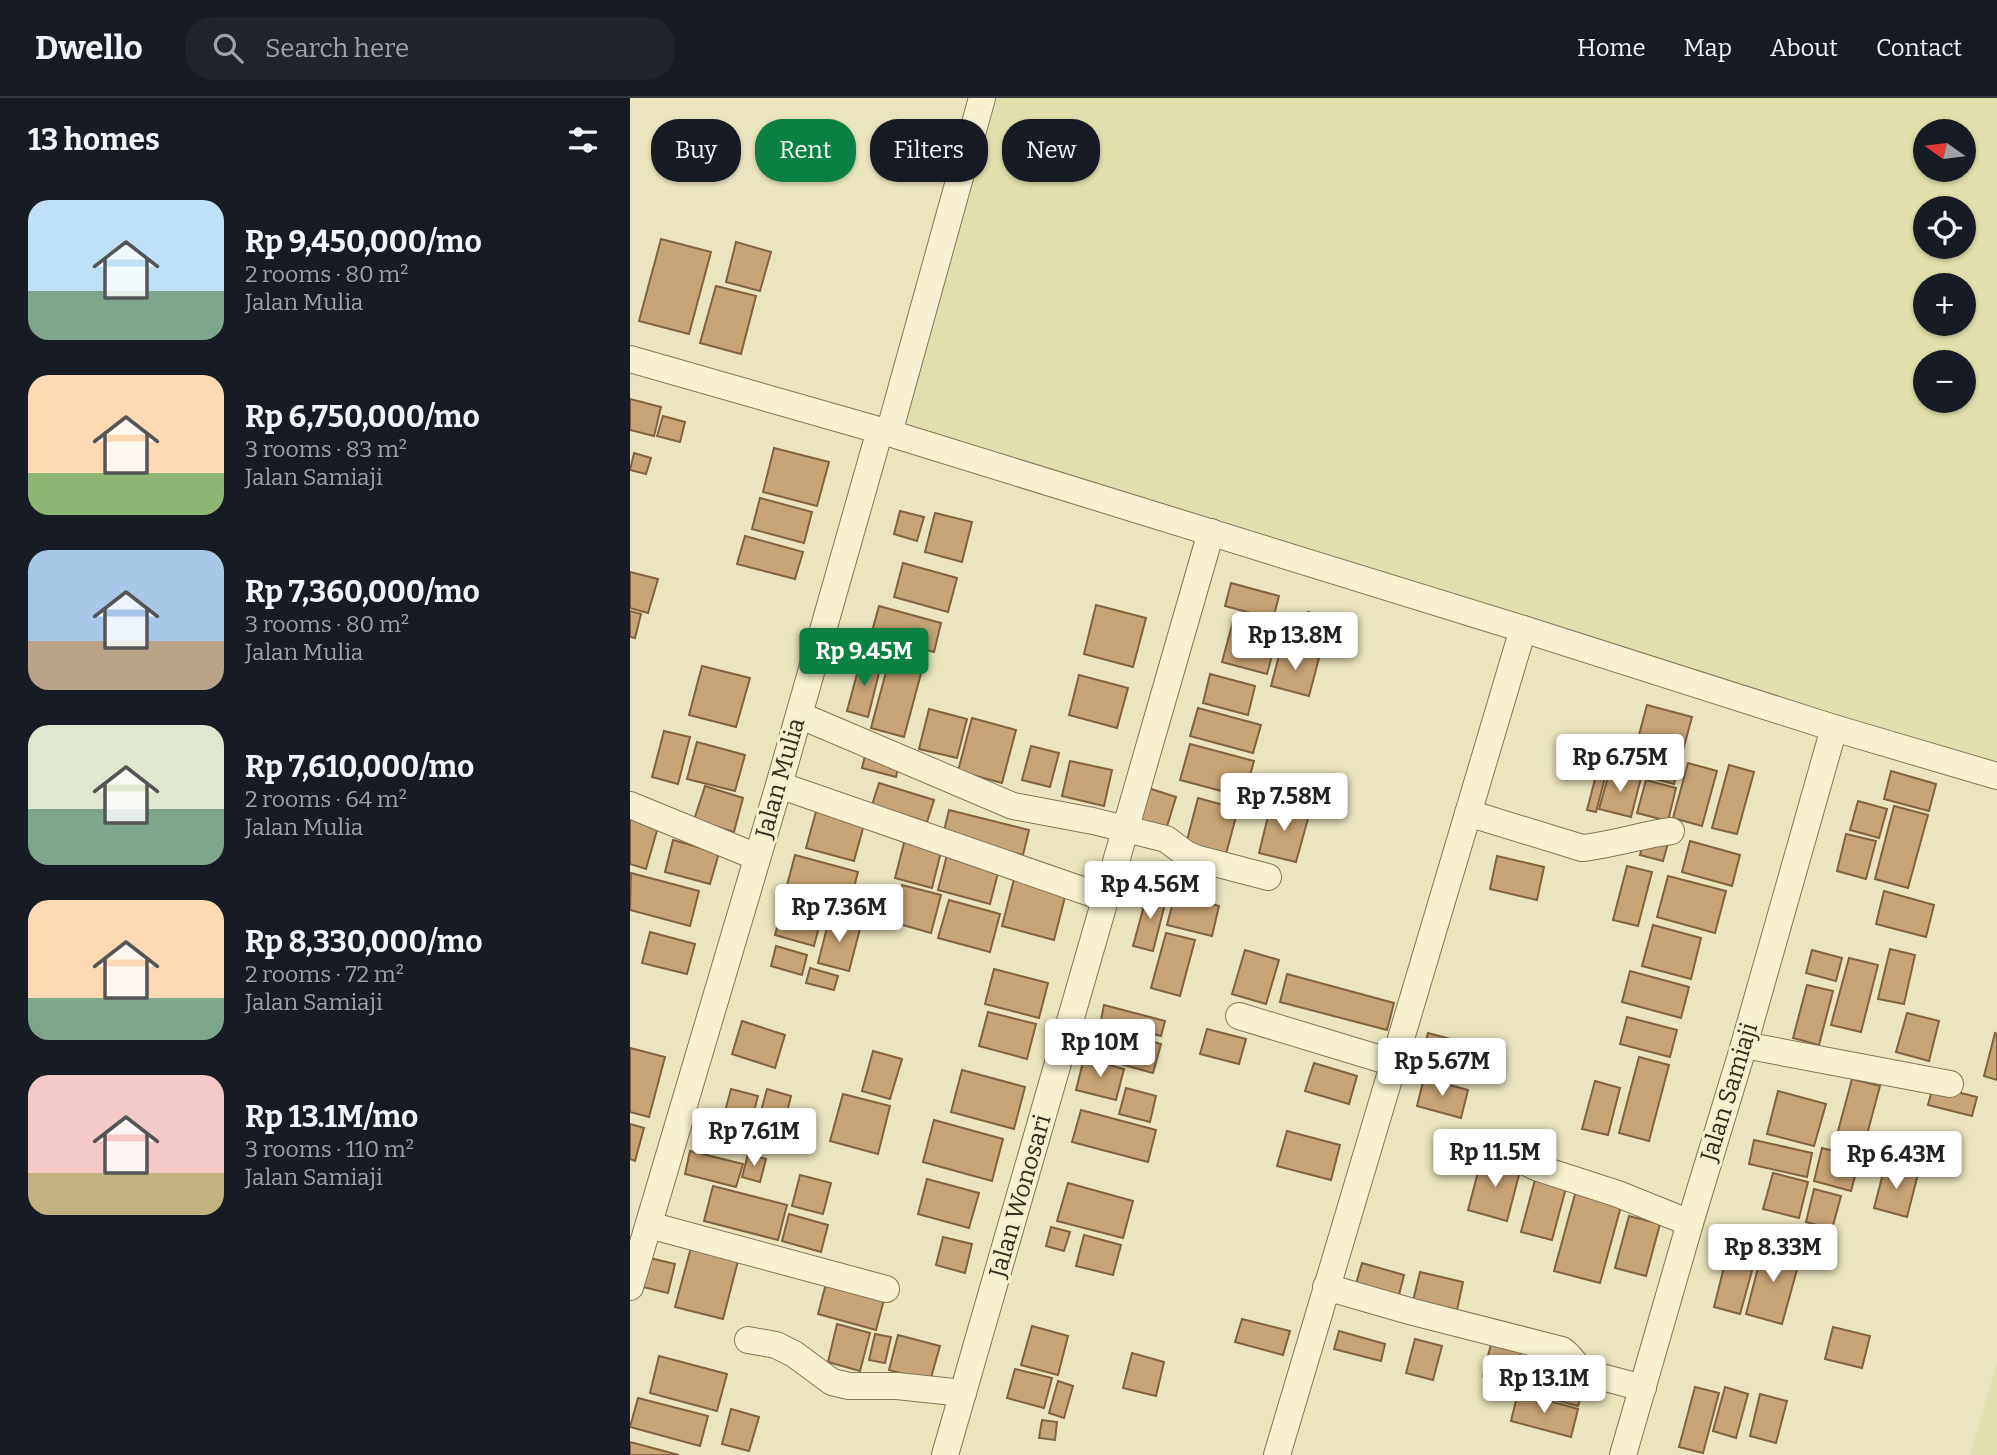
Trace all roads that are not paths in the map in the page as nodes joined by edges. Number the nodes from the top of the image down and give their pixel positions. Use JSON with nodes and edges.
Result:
{"nodes":[{"id":1,"x":982,"y":98,"type":"edge"},
{"id":2,"x":630,"y":359,"type":"edge"},
{"id":3,"x":884,"y":431,"type":"junction"},
{"id":4,"x":1210,"y":532,"type":"junction"},
{"id":5,"x":1523,"y":629,"type":"junction"},
{"id":6,"x":799,"y":715,"type":"junction"},
{"id":7,"x":1834,"y":728,"type":"junction"},
{"id":8,"x":1997,"y":776,"type":"edge"},
{"id":9,"x":779,"y":785,"type":"junction"},
{"id":10,"x":630,"y":805,"type":"edge"},
{"id":11,"x":1468,"y":813,"type":"junction"},
{"id":12,"x":1126,"y":828,"type":"junction"},
{"id":13,"x":1671,"y":831,"type":"dead end"},
{"id":14,"x":757,"y":857,"type":"junction"},
{"id":15,"x":1268,"y":877,"type":"dead end"},
{"id":16,"x":1105,"y":898,"type":"junction"},
{"id":17,"x":1239,"y":1016,"type":"dead end"},
{"id":18,"x":1744,"y":1045,"type":"junction"},
{"id":19,"x":1394,"y":1063,"type":"junction"},
{"id":20,"x":1950,"y":1084,"type":"dead end"},
{"id":21,"x":1502,"y":1151,"type":"dead end"},
{"id":22,"x":1690,"y":1223,"type":"junction"},
{"id":23,"x":649,"y":1225,"type":"junction"},
{"id":24,"x":630,"y":1287,"type":"edge"},
{"id":25,"x":1326,"y":1287,"type":"junction"},
{"id":26,"x":886,"y":1289,"type":"dead end"},
{"id":27,"x":748,"y":1340,"type":"dead end"},
{"id":28,"x":1643,"y":1388,"type":"junction"},
{"id":29,"x":963,"y":1393,"type":"junction"},
{"id":30,"x":945,"y":1455,"type":"edge"},
{"id":31,"x":1277,"y":1455,"type":"edge"},
{"id":32,"x":1623,"y":1455,"type":"edge"}],
"edges":[{"from":1,"to":3,"type":"street","name":"Jalan Mulia"},
{"from":2,"to":3,"type":"street"},
{"from":3,"to":4,"type":"street"},
{"from":3,"to":6,"type":"street","name":"Jalan Mulia"},
{"from":4,"to":5,"type":"street"},
{"from":4,"to":12,"type":"street","name":"Jalan Wonosari"},
{"from":5,"to":7,"type":"street"},
{"from":5,"to":11,"type":"street"},
{"from":6,"to":9,"type":"street","name":"Jalan Mulia"},
{"from":6,"to":12,"type":"street"},
{"from":7,"to":8,"type":"street"},
{"from":7,"to":18,"type":"street","name":"Jalan Samiaji"},
{"from":9,"to":14,"type":"street","name":"Jalan Mulia"},
{"from":9,"to":16,"type":"street"},
{"from":10,"to":14,"type":"street"},
{"from":11,"to":13,"type":"street"},
{"from":11,"to":19,"type":"street"},
{"from":12,"to":15,"type":"street"},
{"from":12,"to":16,"type":"street","name":"Jalan Wonosari"},
{"from":14,"to":23,"type":"street","name":"Jalan Mulia"},
{"from":16,"to":29,"type":"street","name":"Jalan Wonosari"},
{"from":17,"to":19,"type":"street"},
{"from":18,"to":20,"type":"street"},
{"from":18,"to":22,"type":"street","name":"Jalan Samiaji"},
{"from":19,"to":25,"type":"street"},
{"from":21,"to":22,"type":"street"},
{"from":22,"to":28,"type":"street","name":"Jalan Samiaji"},
{"from":23,"to":24,"type":"street","name":"Jalan Mulia"},
{"from":23,"to":26,"type":"street"},
{"from":25,"to":28,"type":"street"},
{"from":25,"to":31,"type":"street"},
{"from":27,"to":29,"type":"street"},
{"from":28,"to":32,"type":"street","name":"Jalan Samiaji"},
{"from":29,"to":30,"type":"street","name":"Jalan Wonosari"}]}
